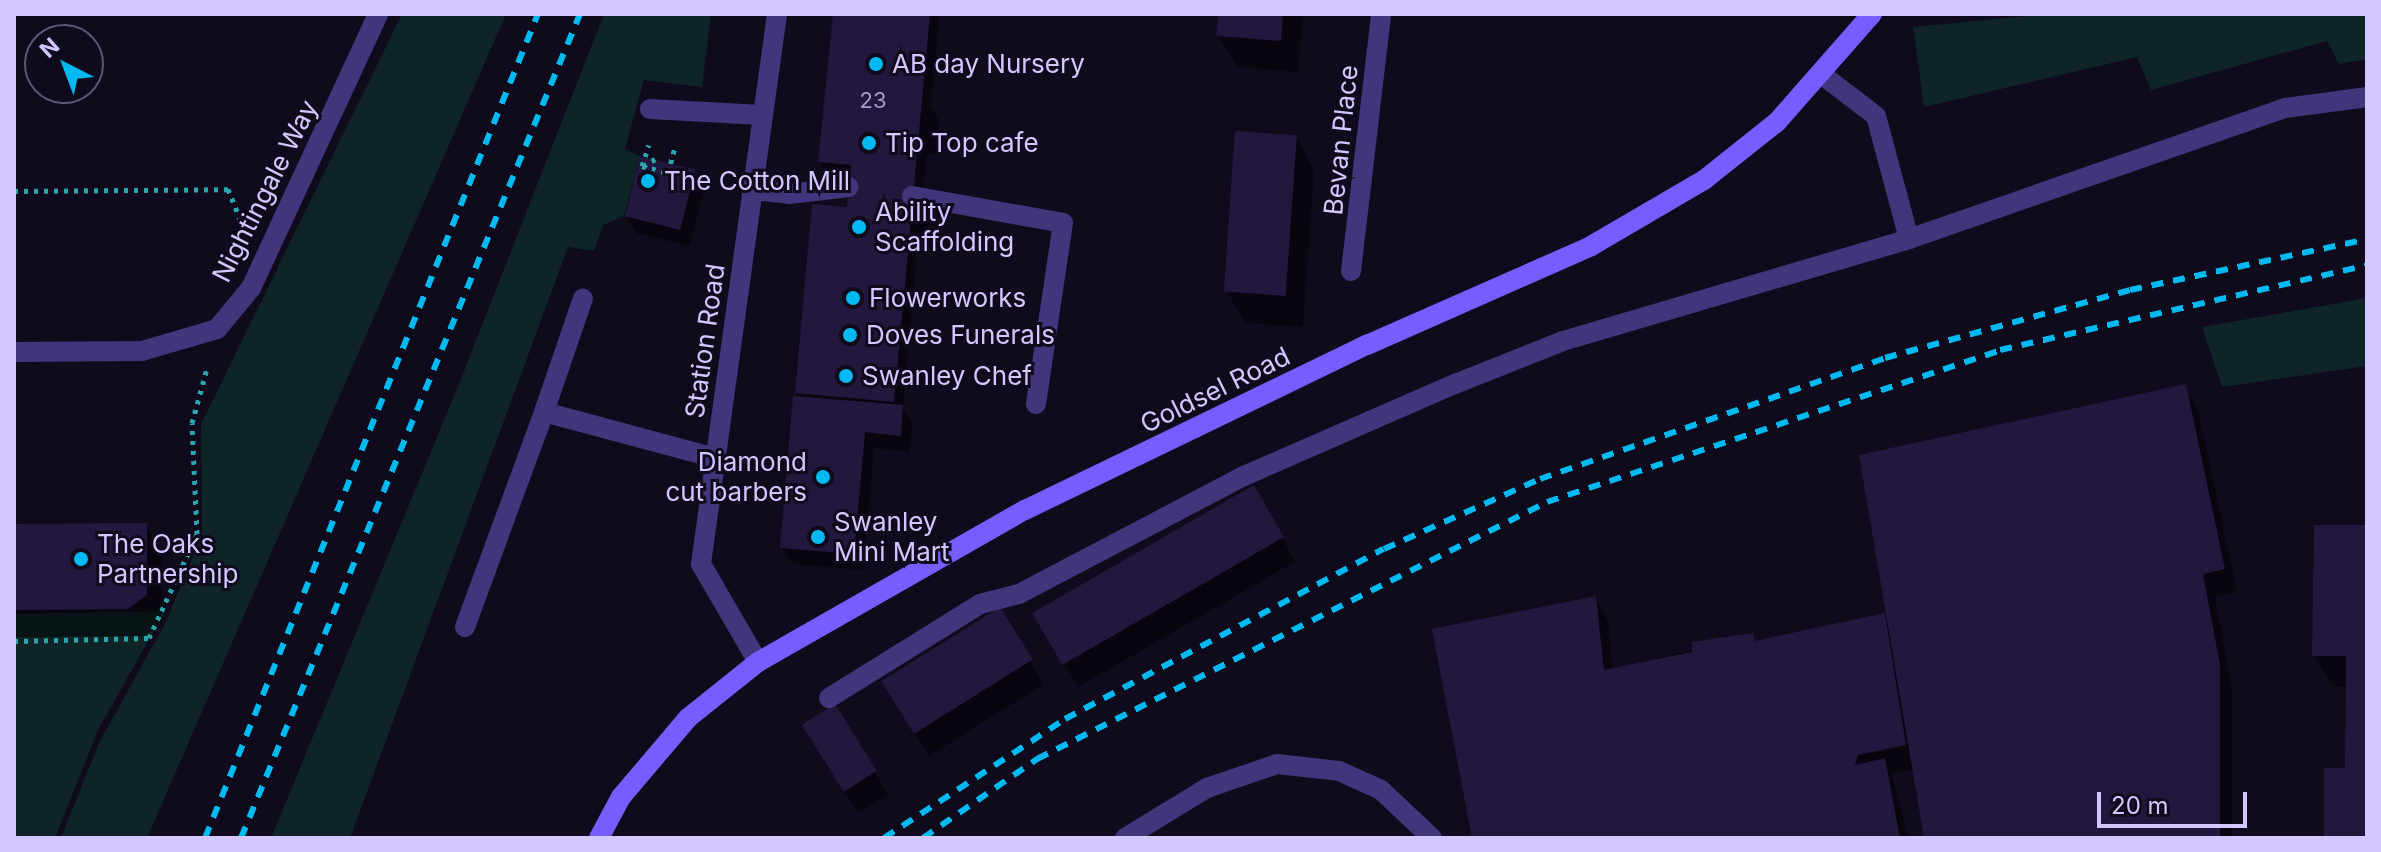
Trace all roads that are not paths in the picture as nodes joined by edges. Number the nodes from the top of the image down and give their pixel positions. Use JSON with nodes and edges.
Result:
{"nodes":[{"id":1,"x":378,"y":14,"type":"edge"},
{"id":2,"x":777,"y":14,"type":"edge"},
{"id":3,"x":1381,"y":14,"type":"edge"},
{"id":4,"x":1872,"y":14,"type":"edge"},
{"id":5,"x":1821,"y":74,"type":"junction"},
{"id":6,"x":2367,"y":97,"type":"edge"},
{"id":7,"x":650,"y":109,"type":"dead end"},
{"id":8,"x":762,"y":115,"type":"junction"},
{"id":9,"x":849,"y":187,"type":"dead end"},
{"id":10,"x":752,"y":190,"type":"junction"},
{"id":11,"x":912,"y":196,"type":"dead end"},
{"id":12,"x":1909,"y":239,"type":"junction"},
{"id":13,"x":1351,"y":271,"type":"dead end"},
{"id":14,"x":583,"y":298,"type":"dead end"},
{"id":15,"x":14,"y":352,"type":"edge"},
{"id":16,"x":1036,"y":404,"type":"dead end"},
{"id":17,"x":544,"y":412,"type":"junction"},
{"id":18,"x":716,"y":458,"type":"junction"},
{"id":19,"x":465,"y":627,"type":"dead end"},
{"id":20,"x":758,"y":662,"type":"junction"},
{"id":21,"x":829,"y":698,"type":"dead end"},
{"id":22,"x":599,"y":838,"type":"edge"},
{"id":23,"x":1125,"y":838,"type":"edge"},
{"id":24,"x":1432,"y":838,"type":"edge"}],
"edges":[{"from":1,"to":15,"type":"street","name":"Nightingale Way"},
{"from":2,"to":8,"type":"street","name":"Station Road"},
{"from":3,"to":13,"type":"street","name":"Bevan Place"},
{"from":4,"to":5,"type":"main road","name":"Goldsel Road"},
{"from":5,"to":12,"type":"street"},
{"from":5,"to":20,"type":"main road","name":"Goldsel Road"},
{"from":6,"to":12,"type":"street"},
{"from":7,"to":8,"type":"street"},
{"from":8,"to":10,"type":"street","name":"Station Road"},
{"from":9,"to":10,"type":"street"},
{"from":10,"to":18,"type":"street","name":"Station Road"},
{"from":11,"to":16,"type":"street"},
{"from":12,"to":21,"type":"street"},
{"from":14,"to":17,"type":"street"},
{"from":17,"to":18,"type":"street"},
{"from":17,"to":19,"type":"street"},
{"from":18,"to":20,"type":"street","name":"Station Road"},
{"from":20,"to":22,"type":"main road","name":"Goldsel Road"},
{"from":23,"to":24,"type":"street"}]}
